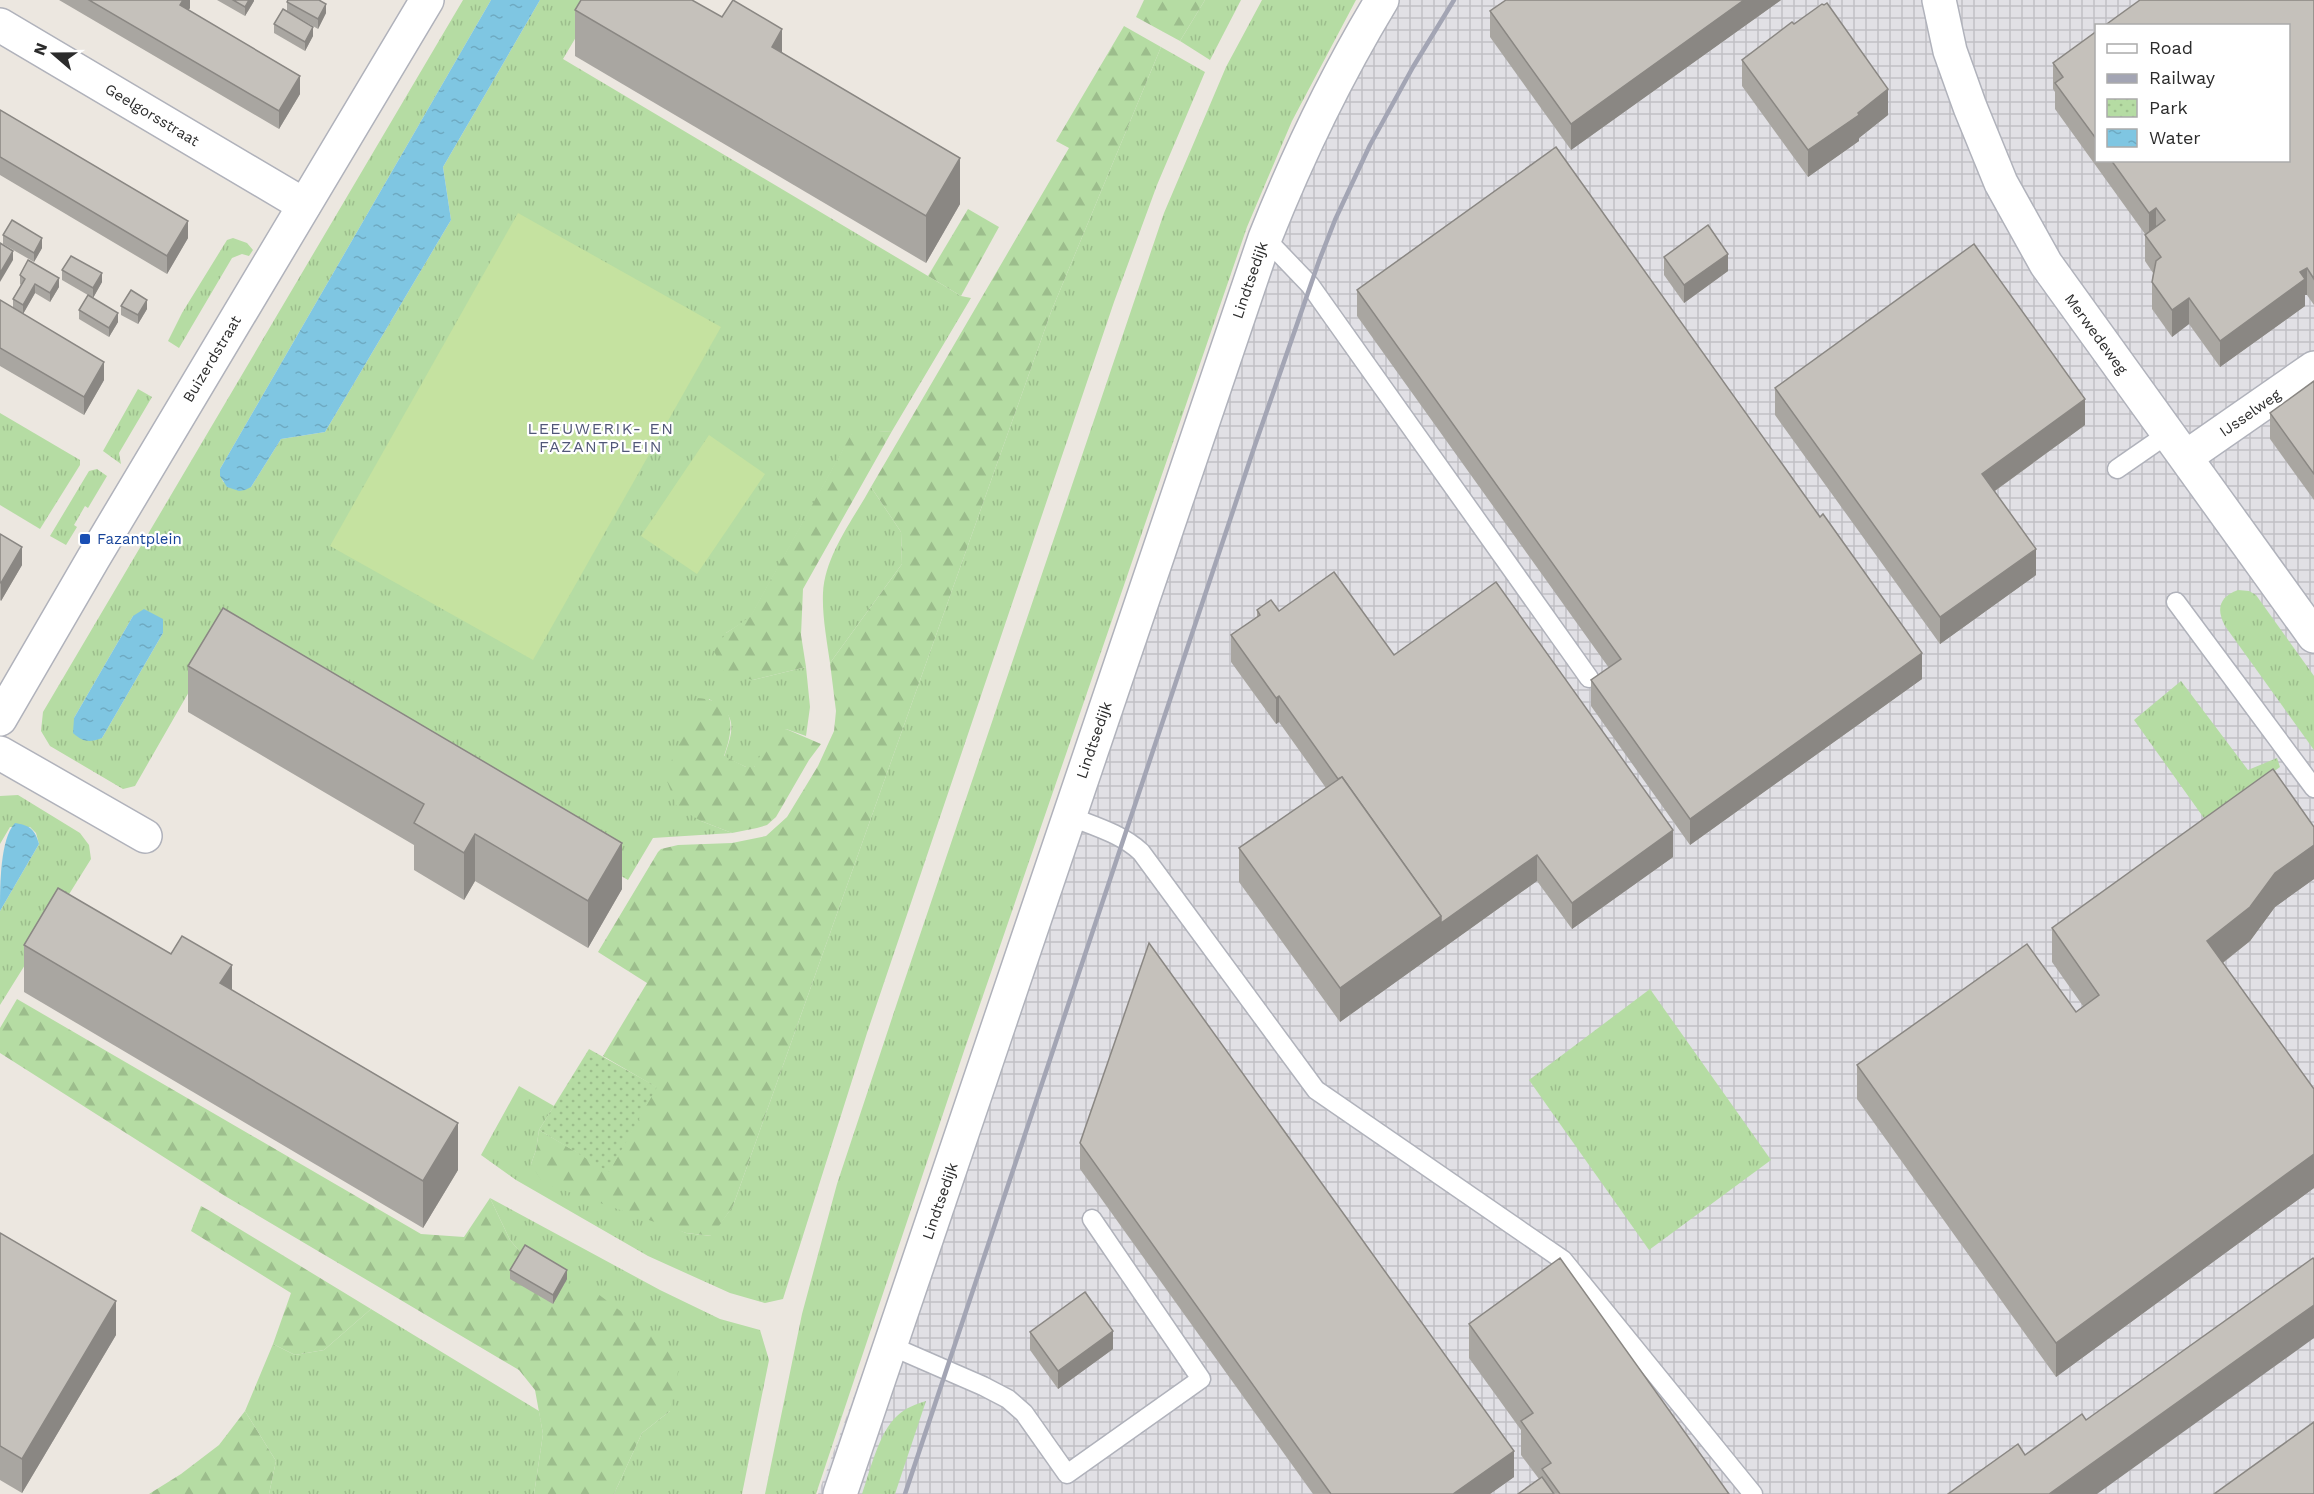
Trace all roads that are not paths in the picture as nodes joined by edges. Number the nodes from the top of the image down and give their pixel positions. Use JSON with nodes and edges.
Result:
{"nodes":[{"id":1,"x":427,"y":0,"type":"edge"},
{"id":2,"x":1382,"y":0,"type":"edge"},
{"id":3,"x":1939,"y":0,"type":"edge"},
{"id":4,"x":0,"y":25,"type":"edge"},
{"id":5,"x":304,"y":205,"type":"junction"},
{"id":6,"x":1265,"y":238,"type":"junction"},
{"id":7,"x":2314,"y":368,"type":"edge"},
{"id":8,"x":2177,"y":445,"type":"junction"},
{"id":9,"x":2117,"y":469,"type":"dead end"},
{"id":10,"x":2176,"y":602,"type":"dead end"},
{"id":11,"x":2314,"y":636,"type":"edge"},
{"id":12,"x":1589,"y":678,"type":"edge"},
{"id":13,"x":0,"y":719,"type":"edge"},
{"id":14,"x":0,"y":753,"type":"edge"},
{"id":15,"x":2314,"y":788,"type":"edge"},
{"id":16,"x":1069,"y":816,"type":"junction"},
{"id":17,"x":145,"y":836,"type":"dead end"},
{"id":18,"x":1092,"y":1219,"type":"dead end"},
{"id":19,"x":891,"y":1346,"type":"junction"},
{"id":20,"x":840,"y":1494,"type":"edge"},
{"id":21,"x":1753,"y":1494,"type":"edge"}],
"edges":[{"from":1,"to":5,"type":"street","name":"Buizerdstraat"},
{"from":2,"to":6,"type":"street","name":"Lindtsedijk"},
{"from":3,"to":8,"type":"street","name":"Merwedeweg"},
{"from":4,"to":5,"type":"street","name":"Geelgorsstraat"},
{"from":5,"to":13,"type":"street","name":"Buizerdstraat"},
{"from":6,"to":12,"type":"lane"},
{"from":6,"to":16,"type":"street","name":"Lindtsedijk"},
{"from":7,"to":8,"type":"street","name":"IJsselweg"},
{"from":8,"to":9,"type":"lane"},
{"from":8,"to":11,"type":"street","name":"Merwedeweg"},
{"from":10,"to":15,"type":"lane"},
{"from":14,"to":17,"type":"street"},
{"from":16,"to":19,"type":"street","name":"Lindtsedijk"},
{"from":16,"to":21,"type":"lane"},
{"from":18,"to":19,"type":"lane"},
{"from":19,"to":20,"type":"street","name":"Lindtsedijk"}]}
